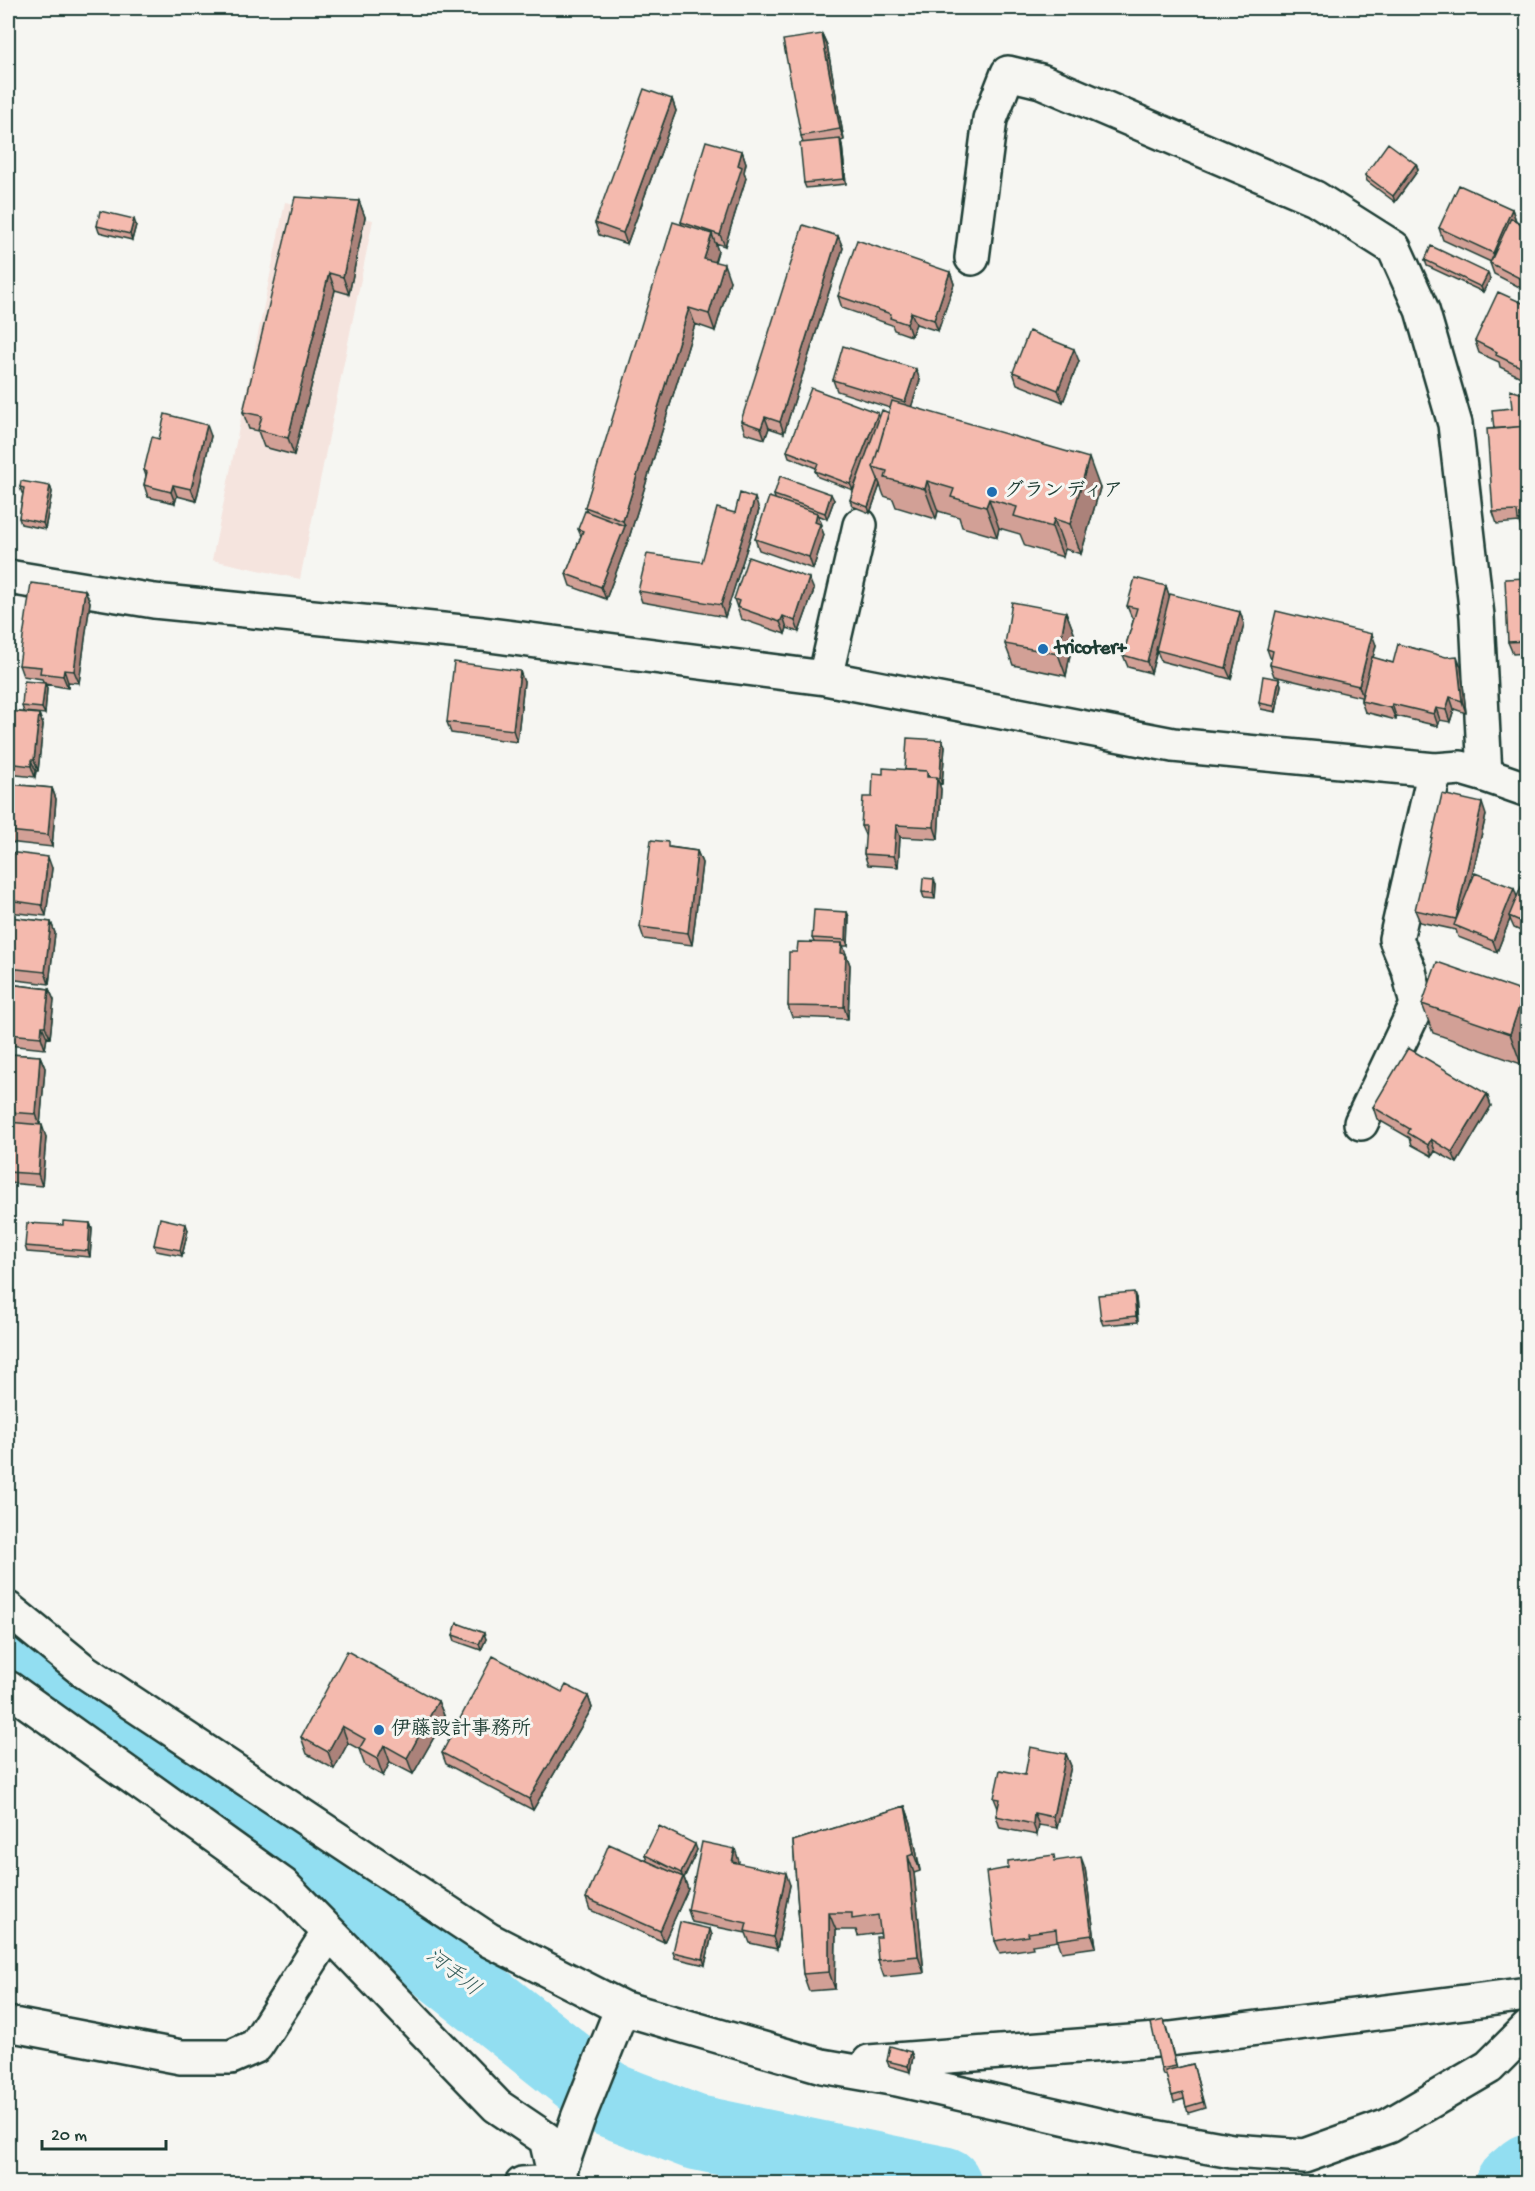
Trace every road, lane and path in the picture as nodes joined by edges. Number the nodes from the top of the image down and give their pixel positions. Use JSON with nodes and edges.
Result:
{"nodes":[{"id":1,"x":972,"y":258,"type":"dead end"},
{"id":2,"x":860,"y":525,"type":"dead end"},
{"id":3,"x":8,"y":578,"type":"edge"},
{"id":4,"x":825,"y":678,"type":"junction"},
{"id":5,"x":1435,"y":770,"type":"junction"},
{"id":6,"x":1485,"y":774,"type":"junction"},
{"id":7,"x":1527,"y":790,"type":"edge"},
{"id":8,"x":1361,"y":1123,"type":"dead end"},
{"id":9,"x":8,"y":1609,"type":"edge"},
{"id":10,"x":8,"y":1688,"type":"edge"},
{"id":11,"x":329,"y":1932,"type":"junction"},
{"id":12,"x":1527,"y":1994,"type":"edge"},
{"id":13,"x":619,"y":2016,"type":"junction"},
{"id":14,"x":8,"y":2024,"type":"edge"},
{"id":15,"x":1527,"y":2028,"type":"edge"},
{"id":16,"x":822,"y":2066,"type":"junction"},
{"id":17,"x":560,"y":2183,"type":"edge"},
{"id":18,"x":522,"y":2184,"type":"edge"}],
"edges":[{"from":1,"to":6,"type":"street"},
{"from":2,"to":4,"type":"street"},
{"from":3,"to":4,"type":"street"},
{"from":4,"to":5,"type":"street"},
{"from":5,"to":6,"type":"street"},
{"from":5,"to":8,"type":"street"},
{"from":6,"to":7,"type":"street"},
{"from":9,"to":13,"type":"street"},
{"from":10,"to":11,"type":"street"},
{"from":11,"to":14,"type":"street"},
{"from":11,"to":17,"type":"street"},
{"from":12,"to":16,"type":"street"},
{"from":13,"to":16,"type":"street"},
{"from":13,"to":17,"type":"street"},
{"from":15,"to":16,"type":"street"},
{"from":17,"to":18,"type":"street"}]}
